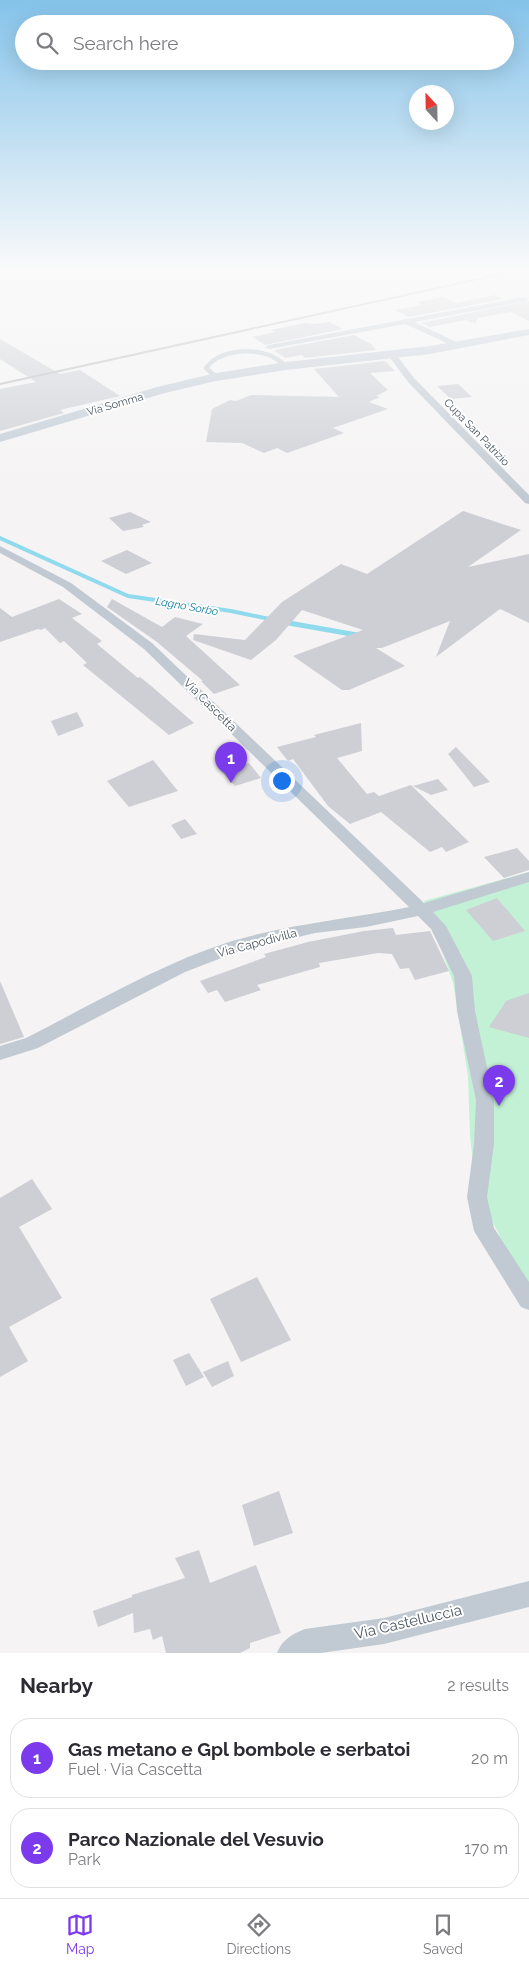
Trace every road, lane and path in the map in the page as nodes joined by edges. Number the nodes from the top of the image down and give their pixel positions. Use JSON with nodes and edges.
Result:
{"nodes":[{"id":1,"x":279,"y":345,"type":"edge"},
{"id":2,"x":462,"y":345,"type":"edge"},
{"id":3,"x":458,"y":346,"type":"joint"},
{"id":4,"x":269,"y":347,"type":"dead end"},
{"id":5,"x":392,"y":355,"type":"junction"},
{"id":6,"x":286,"y":366,"type":"junction"},
{"id":7,"x":216,"y":377,"type":"junction"},
{"id":8,"x":0,"y":438,"type":"edge"},
{"id":9,"x":529,"y":501,"type":"edge"},
{"id":10,"x":0,"y":549,"type":"edge"},
{"id":11,"x":529,"y":877,"type":"edge"},
{"id":12,"x":421,"y":910,"type":"junction"},
{"id":13,"x":0,"y":1053,"type":"edge"},
{"id":14,"x":529,"y":1300,"type":"edge"},
{"id":15,"x":529,"y":1594,"type":"edge"},
{"id":16,"x":290,"y":1653,"type":"edge"}],
"edges":[{"from":1,"to":4,"type":"street"},
{"from":2,"to":3,"type":"main road","name":"Via Somma"},
{"from":3,"to":5,"type":"main road","name":"Via Somma"},
{"from":5,"to":6,"type":"main road","name":"Via Somma"},
{"from":5,"to":9,"type":"street","name":"Cupa San Patrizio"},
{"from":6,"to":7,"type":"main road","name":"Via Somma"},
{"from":6,"to":7,"type":"lane"},
{"from":7,"to":8,"type":"main road","name":"Via Somma"},
{"from":10,"to":12,"type":"street","name":"Via Cascetta"},
{"from":11,"to":12,"type":"street","name":"Via Capodivilla"},
{"from":12,"to":13,"type":"street","name":"Via Capodivilla"},
{"from":12,"to":14,"type":"street","name":"Via Cascetta"},
{"from":15,"to":16,"type":"street","name":"Via Castelluccia"}]}
